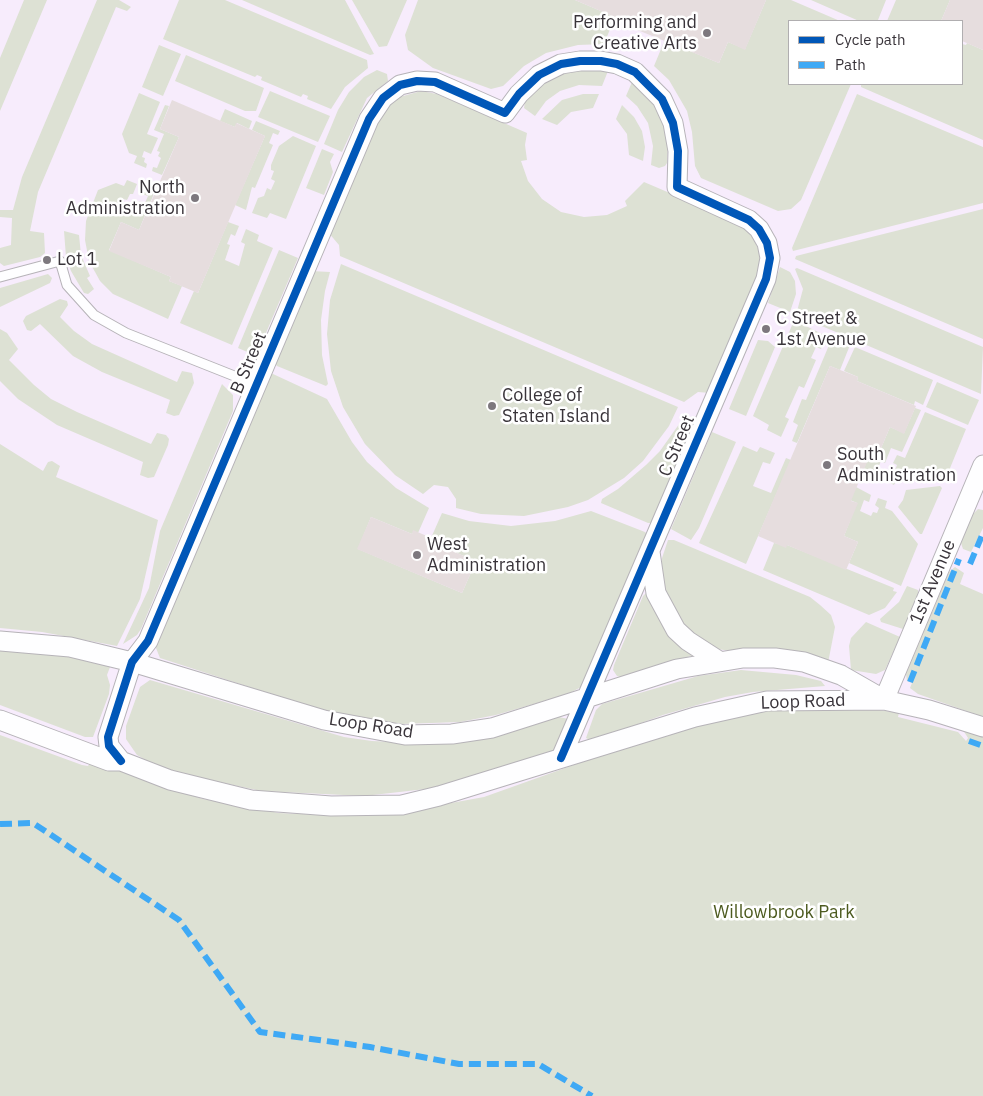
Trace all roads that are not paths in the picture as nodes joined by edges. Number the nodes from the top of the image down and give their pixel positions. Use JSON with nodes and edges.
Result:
{"nodes":[{"id":1,"x":505,"y":113,"type":"joint"},
{"id":2,"x":0,"y":277,"type":"edge"},
{"id":3,"x":257,"y":385,"type":"junction"},
{"id":4,"x":983,"y":465,"type":"edge"},
{"id":5,"x":650,"y":551,"type":"junction"},
{"id":6,"x":0,"y":641,"type":"edge"},
{"id":7,"x":719,"y":661,"type":"junction"},
{"id":8,"x":132,"y":662,"type":"junction"},
{"id":9,"x":586,"y":699,"type":"junction"},
{"id":10,"x":884,"y":700,"type":"junction"},
{"id":11,"x":0,"y":720,"type":"edge"},
{"id":12,"x":983,"y":727,"type":"edge"},
{"id":13,"x":561,"y":758,"type":"junction"},
{"id":14,"x":121,"y":761,"type":"junction"}],
"edges":[{"from":1,"to":3,"type":"street","name":"B Street"},
{"from":1,"to":5,"type":"street","name":"C Street"},
{"from":2,"to":3,"type":"lane"},
{"from":3,"to":8,"type":"street","name":"B Street"},
{"from":4,"to":10,"type":"street","name":"1st Avenue"},
{"from":5,"to":7,"type":"street"},
{"from":5,"to":9,"type":"street","name":"C Street"},
{"from":6,"to":8,"type":"street","name":"Loop Road"},
{"from":7,"to":9,"type":"street","name":"Loop Road"},
{"from":7,"to":10,"type":"street","name":"Loop Road"},
{"from":8,"to":9,"type":"street","name":"Loop Road"},
{"from":8,"to":14,"type":"street","name":"B Street"},
{"from":9,"to":13,"type":"street","name":"C Street"},
{"from":10,"to":12,"type":"street","name":"Loop Road"},
{"from":10,"to":13,"type":"street","name":"Loop Road"},
{"from":11,"to":14,"type":"street","name":"Loop Road"},
{"from":13,"to":14,"type":"street","name":"Loop Road"}]}
